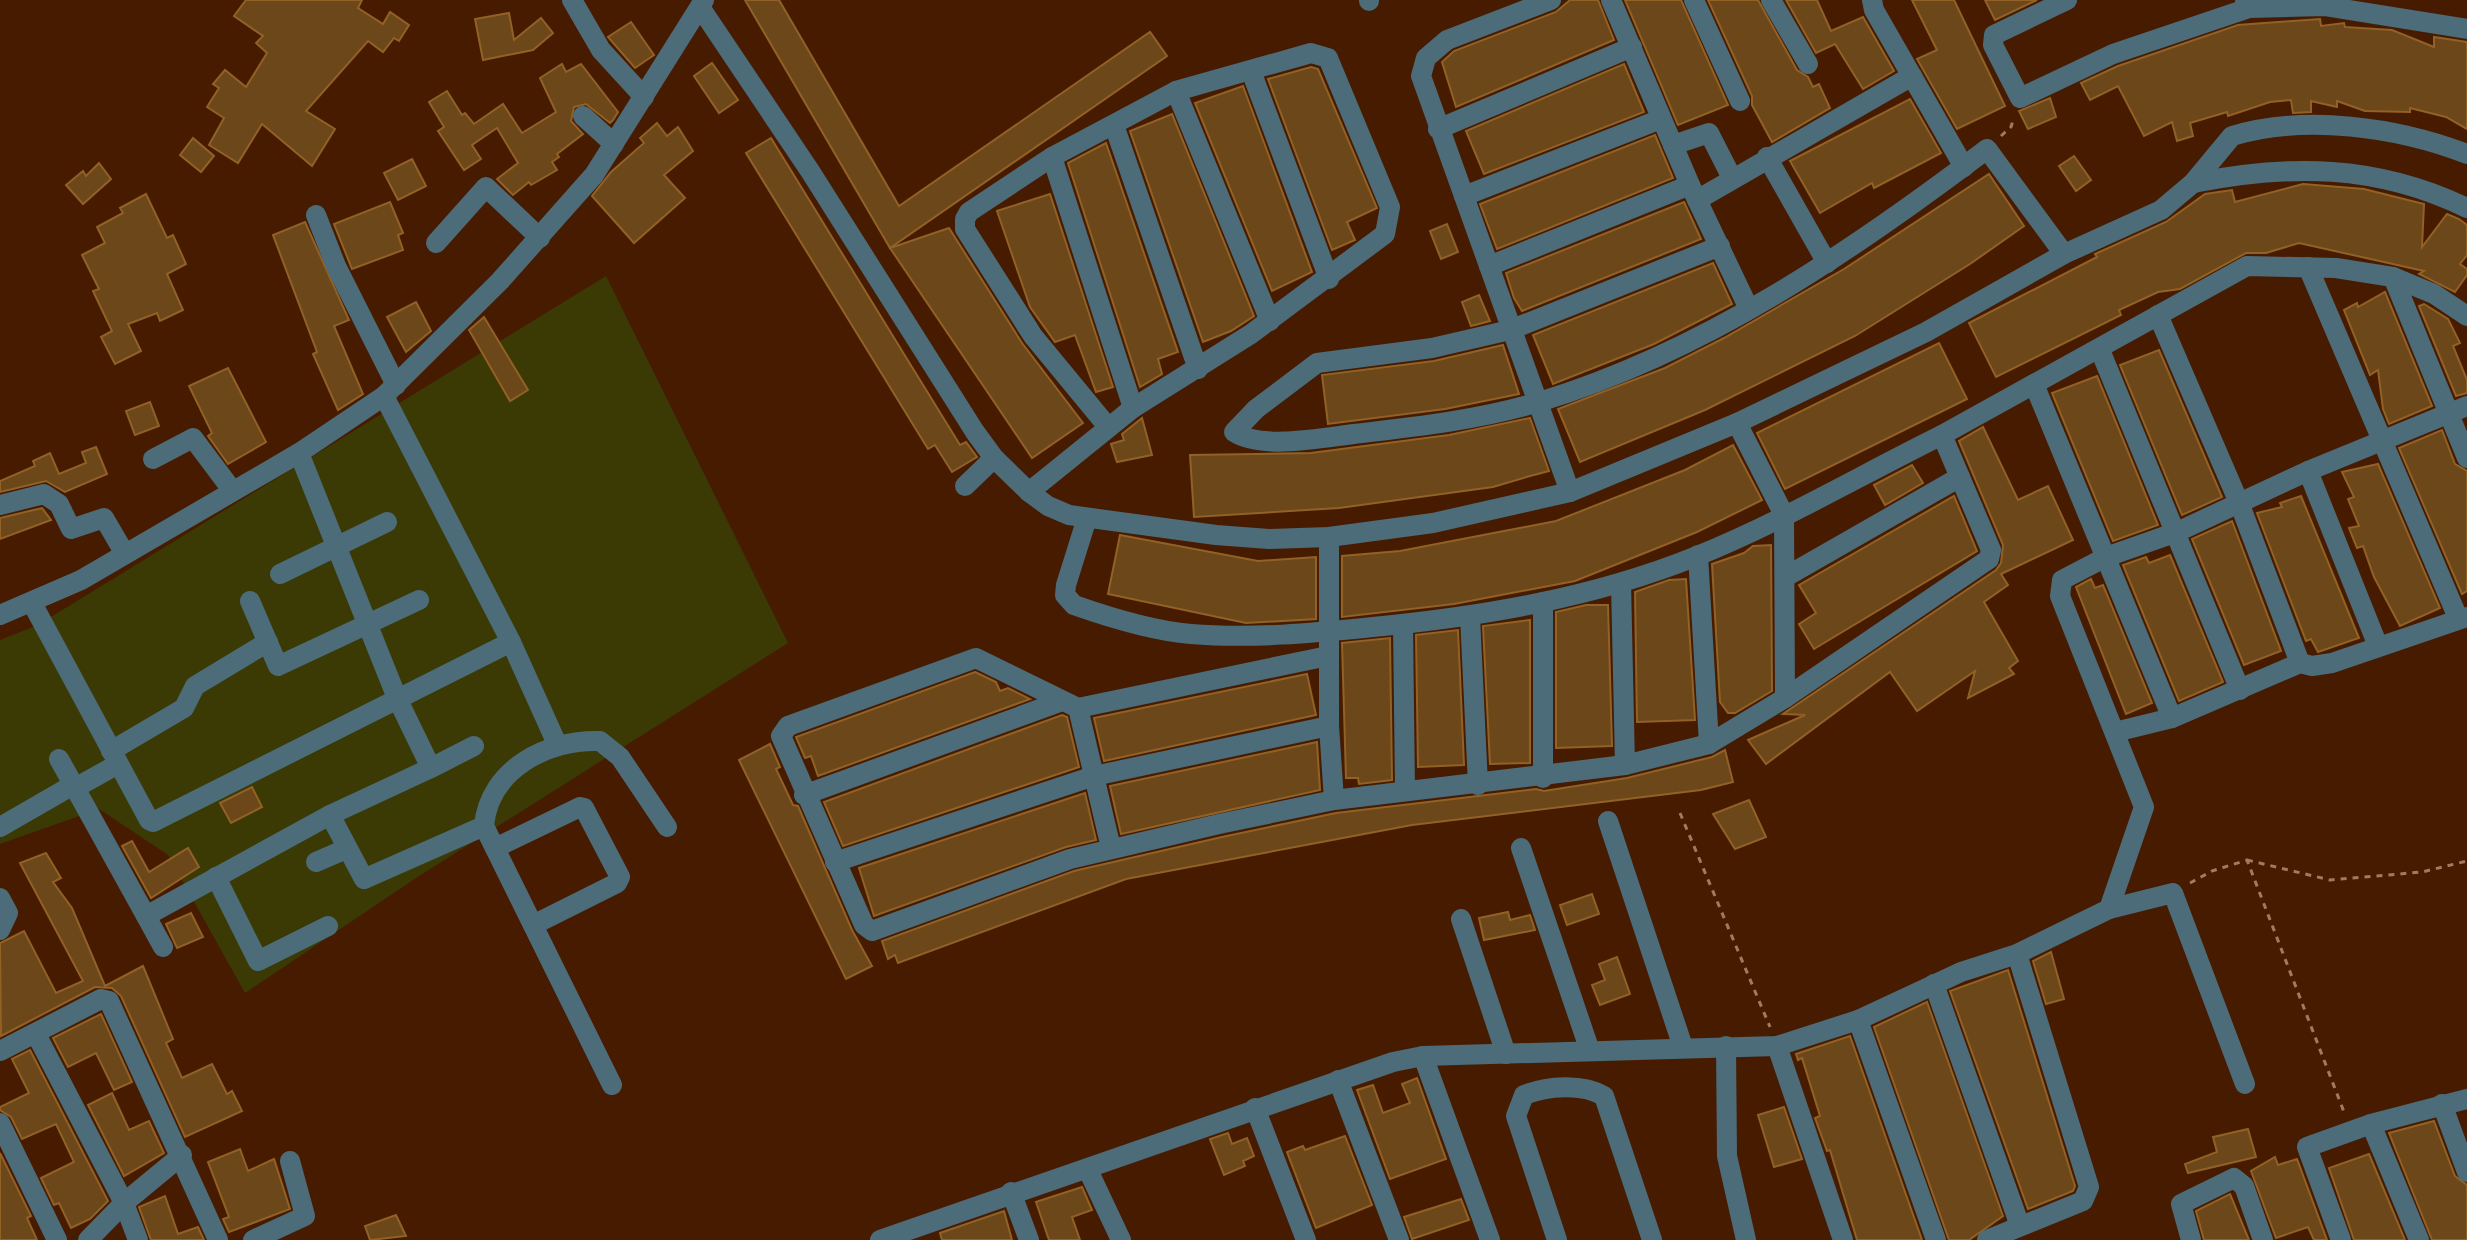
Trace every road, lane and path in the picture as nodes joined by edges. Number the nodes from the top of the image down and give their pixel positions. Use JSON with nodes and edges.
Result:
{"nodes":[{"id":1,"x":572,"y":0,"type":"edge"},
{"id":2,"x":1551,"y":0,"type":"edge"},
{"id":3,"x":1611,"y":0,"type":"edge"},
{"id":4,"x":1694,"y":0,"type":"edge"},
{"id":5,"x":1771,"y":0,"type":"edge"},
{"id":6,"x":1872,"y":0,"type":"edge"},
{"id":7,"x":2067,"y":0,"type":"edge"},
{"id":8,"x":2323,"y":3,"type":"edge"},
{"id":9,"x":702,"y":4,"type":"edge"},
{"id":10,"x":2247,"y":4,"type":"edge"},
{"id":11,"x":2369,"y":6,"type":"edge"},
{"id":12,"x":2467,"y":29,"type":"edge"},
{"id":13,"x":1632,"y":47,"type":"junction"},
{"id":14,"x":1808,"y":64,"type":"dead end"},
{"id":15,"x":1251,"y":71,"type":"junction"},
{"id":16,"x":1912,"y":76,"type":"junction"},
{"id":17,"x":1176,"y":91,"type":"junction"},
{"id":18,"x":644,"y":97,"type":"junction"},
{"id":19,"x":2020,"y":98,"type":"junction"},
{"id":20,"x":1740,"y":101,"type":"dead end"},
{"id":21,"x":583,"y":116,"type":"dead end"},
{"id":22,"x":1661,"y":119,"type":"junction"},
{"id":23,"x":1114,"y":125,"type":"junction"},
{"id":24,"x":1438,"y":129,"type":"junction"},
{"id":25,"x":614,"y":144,"type":"junction"},
{"id":26,"x":1673,"y":145,"type":"junction"},
{"id":27,"x":1987,"y":149,"type":"junction"},
{"id":28,"x":2467,"y":154,"type":"edge"},
{"id":29,"x":1052,"y":157,"type":"junction"},
{"id":30,"x":1767,"y":157,"type":"junction"},
{"id":31,"x":1964,"y":167,"type":"junction"},
{"id":32,"x":1732,"y":178,"type":"junction"},
{"id":33,"x":2193,"y":183,"type":"junction"},
{"id":34,"x":1693,"y":192,"type":"junction"},
{"id":35,"x":1464,"y":196,"type":"junction"},
{"id":36,"x":2467,"y":208,"type":"edge"},
{"id":37,"x":316,"y":215,"type":"dead end"},
{"id":38,"x":540,"y":238,"type":"junction"},
{"id":39,"x":436,"y":243,"type":"dead end"},
{"id":40,"x":1720,"y":246,"type":"junction"},
{"id":41,"x":2064,"y":254,"type":"junction"},
{"id":42,"x":1827,"y":263,"type":"junction"},
{"id":43,"x":1489,"y":266,"type":"junction"},
{"id":44,"x":2308,"y":267,"type":"junction"},
{"id":45,"x":2393,"y":277,"type":"junction"},
{"id":46,"x":1329,"y":279,"type":"junction"},
{"id":47,"x":1749,"y":309,"type":"junction"},
{"id":48,"x":2158,"y":315,"type":"junction"},
{"id":49,"x":2467,"y":316,"type":"edge"},
{"id":50,"x":1270,"y":321,"type":"junction"},
{"id":51,"x":1510,"y":330,"type":"junction"},
{"id":52,"x":2100,"y":350,"type":"junction"},
{"id":53,"x":1198,"y":369,"type":"junction"},
{"id":54,"x":2034,"y":384,"type":"junction"},
{"id":55,"x":390,"y":390,"type":"junction"},
{"id":56,"x":1539,"y":402,"type":"junction"},
{"id":57,"x":1133,"y":408,"type":"junction"},
{"id":58,"x":2458,"y":410,"type":"edge"},
{"id":59,"x":1737,"y":423,"type":"junction"},
{"id":60,"x":1108,"y":427,"type":"junction"},
{"id":61,"x":1942,"y":435,"type":"junction"},
{"id":62,"x":2380,"y":443,"type":"junction"},
{"id":63,"x":299,"y":453,"type":"junction"},
{"id":64,"x":994,"y":458,"type":"junction"},
{"id":65,"x":2467,"y":458,"type":"edge"},
{"id":66,"x":153,"y":459,"type":"dead end"},
{"id":67,"x":2308,"y":471,"type":"junction"},
{"id":68,"x":1960,"y":477,"type":"junction"},
{"id":69,"x":965,"y":486,"type":"dead end"},
{"id":70,"x":232,"y":490,"type":"junction"},
{"id":71,"x":1029,"y":492,"type":"junction"},
{"id":72,"x":1570,"y":492,"type":"junction"},
{"id":73,"x":0,"y":505,"type":"edge"},
{"id":74,"x":2240,"y":505,"type":"junction"},
{"id":75,"x":1784,"y":515,"type":"junction"},
{"id":76,"x":1087,"y":518,"type":"junction"},
{"id":77,"x":387,"y":522,"type":"dead end"},
{"id":78,"x":2177,"y":532,"type":"junction"},
{"id":79,"x":1329,"y":537,"type":"junction"},
{"id":80,"x":336,"y":547,"type":"junction"},
{"id":81,"x":125,"y":554,"type":"junction"},
{"id":82,"x":1698,"y":555,"type":"junction"},
{"id":83,"x":2106,"y":557,"type":"junction"},
{"id":84,"x":280,"y":574,"type":"dead end"},
{"id":85,"x":1787,"y":576,"type":"junction"},
{"id":86,"x":1621,"y":583,"type":"junction"},
{"id":87,"x":419,"y":600,"type":"dead end"},
{"id":88,"x":250,"y":601,"type":"dead end"},
{"id":89,"x":1543,"y":602,"type":"junction"},
{"id":90,"x":32,"y":603,"type":"junction"},
{"id":91,"x":0,"y":615,"type":"edge"},
{"id":92,"x":1470,"y":616,"type":"junction"},
{"id":93,"x":2463,"y":618,"type":"edge"},
{"id":94,"x":367,"y":622,"type":"junction"},
{"id":95,"x":1403,"y":624,"type":"junction"},
{"id":96,"x":1329,"y":632,"type":"junction"},
{"id":97,"x":268,"y":642,"type":"junction"},
{"id":98,"x":511,"y":642,"type":"junction"},
{"id":99,"x":2378,"y":646,"type":"junction"},
{"id":100,"x":1328,"y":656,"type":"junction"},
{"id":101,"x":2300,"y":663,"type":"junction"},
{"id":102,"x":2240,"y":690,"type":"junction"},
{"id":103,"x":397,"y":698,"type":"junction"},
{"id":104,"x":1785,"y":698,"type":"junction"},
{"id":105,"x":1070,"y":704,"type":"junction"},
{"id":106,"x":2172,"y":718,"type":"junction"},
{"id":107,"x":1329,"y":726,"type":"junction"},
{"id":108,"x":2115,"y":732,"type":"junction"},
{"id":109,"x":557,"y":744,"type":"junction"},
{"id":110,"x":1709,"y":744,"type":"junction"},
{"id":111,"x":474,"y":746,"type":"dead end"},
{"id":112,"x":114,"y":758,"type":"junction"},
{"id":113,"x":59,"y":759,"type":"dead end"},
{"id":114,"x":1625,"y":765,"type":"junction"},
{"id":115,"x":431,"y":768,"type":"junction"},
{"id":116,"x":1094,"y":776,"type":"junction"},
{"id":117,"x":1543,"y":778,"type":"junction"},
{"id":118,"x":1478,"y":785,"type":"junction"},
{"id":119,"x":74,"y":787,"type":"junction"},
{"id":120,"x":1405,"y":791,"type":"junction"},
{"id":121,"x":804,"y":795,"type":"junction"},
{"id":122,"x":1334,"y":800,"type":"junction"},
{"id":123,"x":1680,"y":813,"type":"dead end"},
{"id":124,"x":330,"y":815,"type":"junction"},
{"id":125,"x":1608,"y":821,"type":"dead end"},
{"id":126,"x":484,"y":826,"type":"junction"},
{"id":127,"x":0,"y":827,"type":"edge"},
{"id":128,"x":667,"y":827,"type":"dead end"},
{"id":129,"x":495,"y":848,"type":"junction"},
{"id":130,"x":1111,"y":848,"type":"junction"},
{"id":131,"x":1521,"y":848,"type":"dead end"},
{"id":132,"x":346,"y":849,"type":"junction"},
{"id":133,"x":2247,"y":860,"type":"junction"},
{"id":134,"x":2467,"y":861,"type":"edge"},
{"id":135,"x":316,"y":862,"type":"dead end"},
{"id":136,"x":835,"y":862,"type":"junction"},
{"id":137,"x":216,"y":877,"type":"junction"},
{"id":138,"x":2173,"y":893,"type":"junction"},
{"id":139,"x":0,"y":898,"type":"edge"},
{"id":140,"x":2109,"y":909,"type":"junction"},
{"id":141,"x":146,"y":916,"type":"junction"},
{"id":142,"x":1461,"y":919,"type":"dead end"},
{"id":143,"x":533,"y":925,"type":"junction"},
{"id":144,"x":328,"y":926,"type":"dead end"},
{"id":145,"x":0,"y":930,"type":"edge"},
{"id":146,"x":163,"y":947,"type":"dead end"},
{"id":147,"x":2017,"y":954,"type":"junction"},
{"id":148,"x":1934,"y":984,"type":"junction"},
{"id":149,"x":1858,"y":1020,"type":"junction"},
{"id":150,"x":36,"y":1034,"type":"junction"},
{"id":151,"x":1726,"y":1046,"type":"junction"},
{"id":152,"x":1777,"y":1046,"type":"junction"},
{"id":153,"x":1683,"y":1047,"type":"junction"},
{"id":154,"x":0,"y":1051,"type":"edge"},
{"id":155,"x":1590,"y":1051,"type":"junction"},
{"id":156,"x":1506,"y":1054,"type":"junction"},
{"id":157,"x":1423,"y":1056,"type":"junction"},
{"id":158,"x":1338,"y":1080,"type":"junction"},
{"id":159,"x":2245,"y":1084,"type":"dead end"},
{"id":160,"x":612,"y":1085,"type":"dead end"},
{"id":161,"x":2467,"y":1099,"type":"edge"},
{"id":162,"x":2442,"y":1104,"type":"junction"},
{"id":163,"x":1255,"y":1108,"type":"junction"},
{"id":164,"x":2344,"y":1112,"type":"dead end"},
{"id":165,"x":0,"y":1123,"type":"edge"},
{"id":166,"x":2371,"y":1124,"type":"junction"},
{"id":167,"x":182,"y":1155,"type":"junction"},
{"id":168,"x":290,"y":1161,"type":"dead end"},
{"id":169,"x":1088,"y":1170,"type":"junction"},
{"id":170,"x":2467,"y":1172,"type":"edge"},
{"id":171,"x":1011,"y":1192,"type":"junction"},
{"id":172,"x":124,"y":1203,"type":"junction"},
{"id":173,"x":2020,"y":1226,"type":"junction"},
{"id":174,"x":934,"y":1231,"type":"edge"},
{"id":175,"x":57,"y":1240,"type":"edge"},
{"id":176,"x":88,"y":1240,"type":"edge"},
{"id":177,"x":138,"y":1240,"type":"edge"},
{"id":178,"x":218,"y":1240,"type":"edge"},
{"id":179,"x":253,"y":1240,"type":"edge"},
{"id":180,"x":880,"y":1240,"type":"edge"},
{"id":181,"x":1029,"y":1240,"type":"edge"},
{"id":182,"x":1121,"y":1240,"type":"edge"},
{"id":183,"x":1306,"y":1240,"type":"edge"},
{"id":184,"x":1399,"y":1240,"type":"edge"},
{"id":185,"x":1490,"y":1240,"type":"edge"},
{"id":186,"x":1557,"y":1240,"type":"edge"},
{"id":187,"x":1652,"y":1240,"type":"edge"},
{"id":188,"x":1746,"y":1240,"type":"edge"},
{"id":189,"x":1843,"y":1240,"type":"edge"},
{"id":190,"x":1936,"y":1240,"type":"edge"},
{"id":191,"x":1987,"y":1240,"type":"edge"},
{"id":192,"x":2191,"y":1240,"type":"edge"},
{"id":193,"x":2263,"y":1240,"type":"edge"},
{"id":194,"x":2341,"y":1240,"type":"edge"},
{"id":195,"x":2419,"y":1240,"type":"edge"}],
"edges":[{"from":1,"to":18,"type":"street"},
{"from":2,"to":24,"type":"street"},
{"from":3,"to":13,"type":"street"},
{"from":4,"to":20,"type":"street"},
{"from":5,"to":14,"type":"street"},
{"from":6,"to":16,"type":"street"},
{"from":7,"to":19,"type":"street"},
{"from":8,"to":10,"type":"street"},
{"from":8,"to":11,"type":"street"},
{"from":9,"to":18,"type":"street"},
{"from":9,"to":64,"type":"street"},
{"from":10,"to":19,"type":"street"},
{"from":11,"to":12,"type":"street"},
{"from":13,"to":22,"type":"street"},
{"from":13,"to":24,"type":"street"},
{"from":15,"to":17,"type":"street"},
{"from":15,"to":46,"type":"street"},
{"from":15,"to":46,"type":"street"},
{"from":16,"to":30,"type":"street"},
{"from":16,"to":31,"type":"street"},
{"from":17,"to":23,"type":"street"},
{"from":17,"to":50,"type":"street"},
{"from":18,"to":25,"type":"street"},
{"from":19,"to":27,"type":"path"},
{"from":21,"to":25,"type":"street"},
{"from":22,"to":26,"type":"street"},
{"from":22,"to":35,"type":"street"},
{"from":23,"to":29,"type":"street"},
{"from":23,"to":53,"type":"street"},
{"from":24,"to":35,"type":"street"},
{"from":25,"to":38,"type":"street"},
{"from":26,"to":32,"type":"street"},
{"from":26,"to":34,"type":"street"},
{"from":27,"to":31,"type":"street"},
{"from":27,"to":41,"type":"street"},
{"from":28,"to":33,"type":"street"},
{"from":29,"to":57,"type":"street"},
{"from":29,"to":60,"type":"street"},
{"from":30,"to":32,"type":"street"},
{"from":30,"to":42,"type":"street"},
{"from":31,"to":42,"type":"street"},
{"from":32,"to":34,"type":"street"},
{"from":33,"to":36,"type":"street"},
{"from":33,"to":41,"type":"street"},
{"from":34,"to":40,"type":"street"},
{"from":34,"to":43,"type":"street"},
{"from":35,"to":43,"type":"street"},
{"from":37,"to":55,"type":"street"},
{"from":38,"to":39,"type":"street"},
{"from":38,"to":55,"type":"street"},
{"from":40,"to":47,"type":"street"},
{"from":40,"to":51,"type":"street"},
{"from":41,"to":59,"type":"street"},
{"from":42,"to":47,"type":"street"},
{"from":43,"to":51,"type":"street"},
{"from":44,"to":45,"type":"street"},
{"from":44,"to":48,"type":"street"},
{"from":44,"to":62,"type":"street"},
{"from":45,"to":49,"type":"street"},
{"from":45,"to":58,"type":"street"},
{"from":46,"to":50,"type":"street"},
{"from":47,"to":56,"type":"street"},
{"from":48,"to":52,"type":"street"},
{"from":48,"to":74,"type":"street"},
{"from":50,"to":53,"type":"street"},
{"from":51,"to":56,"type":"street"},
{"from":51,"to":56,"type":"street"},
{"from":52,"to":54,"type":"street"},
{"from":52,"to":78,"type":"street"},
{"from":53,"to":57,"type":"street"},
{"from":54,"to":61,"type":"street"},
{"from":54,"to":83,"type":"street"},
{"from":55,"to":63,"type":"street"},
{"from":55,"to":98,"type":"street"},
{"from":56,"to":72,"type":"street"},
{"from":57,"to":60,"type":"street"},
{"from":58,"to":62,"type":"street"},
{"from":58,"to":65,"type":"street"},
{"from":59,"to":72,"type":"street"},
{"from":59,"to":75,"type":"street"},
{"from":60,"to":71,"type":"street"},
{"from":61,"to":68,"type":"street"},
{"from":61,"to":75,"type":"street"},
{"from":62,"to":67,"type":"street"},
{"from":62,"to":93,"type":"street"},
{"from":63,"to":70,"type":"street"},
{"from":63,"to":80,"type":"street"},
{"from":64,"to":69,"type":"street"},
{"from":64,"to":71,"type":"street"},
{"from":66,"to":70,"type":"street"},
{"from":67,"to":74,"type":"street"},
{"from":67,"to":99,"type":"street"},
{"from":68,"to":85,"type":"street"},
{"from":68,"to":104,"type":"street"},
{"from":70,"to":81,"type":"street"},
{"from":71,"to":76,"type":"street"},
{"from":72,"to":79,"type":"street"},
{"from":73,"to":81,"type":"street"},
{"from":74,"to":78,"type":"street"},
{"from":74,"to":101,"type":"street"},
{"from":75,"to":82,"type":"street"},
{"from":75,"to":85,"type":"street"},
{"from":76,"to":79,"type":"street"},
{"from":76,"to":96,"type":"street"},
{"from":77,"to":80,"type":"street"},
{"from":78,"to":83,"type":"street"},
{"from":78,"to":102,"type":"street"},
{"from":79,"to":96,"type":"street"},
{"from":80,"to":84,"type":"street"},
{"from":80,"to":94,"type":"street"},
{"from":81,"to":90,"type":"street"},
{"from":82,"to":86,"type":"street"},
{"from":82,"to":110,"type":"street"},
{"from":83,"to":106,"type":"street"},
{"from":83,"to":108,"type":"street"},
{"from":85,"to":104,"type":"street"},
{"from":86,"to":89,"type":"street"},
{"from":86,"to":114,"type":"street"},
{"from":87,"to":94,"type":"street"},
{"from":88,"to":97,"type":"street"},
{"from":89,"to":92,"type":"street"},
{"from":89,"to":117,"type":"street"},
{"from":90,"to":91,"type":"street"},
{"from":90,"to":112,"type":"street"},
{"from":92,"to":95,"type":"street"},
{"from":92,"to":118,"type":"street"},
{"from":93,"to":99,"type":"street"},
{"from":94,"to":97,"type":"street"},
{"from":94,"to":103,"type":"street"},
{"from":95,"to":96,"type":"street"},
{"from":95,"to":120,"type":"street"},
{"from":96,"to":100,"type":"street"},
{"from":97,"to":112,"type":"street"},
{"from":98,"to":103,"type":"street"},
{"from":98,"to":109,"type":"street"},
{"from":99,"to":101,"type":"street"},
{"from":100,"to":105,"type":"street"},
{"from":100,"to":107,"type":"street"},
{"from":101,"to":102,"type":"street"},
{"from":102,"to":106,"type":"street"},
{"from":103,"to":112,"type":"street"},
{"from":103,"to":115,"type":"street"},
{"from":104,"to":110,"type":"street"},
{"from":105,"to":116,"type":"street"},
{"from":105,"to":121,"type":"street"},
{"from":105,"to":121,"type":"street"},
{"from":106,"to":108,"type":"street"},
{"from":107,"to":116,"type":"street"},
{"from":107,"to":122,"type":"street"},
{"from":108,"to":140,"type":"street"},
{"from":109,"to":126,"type":"street"},
{"from":109,"to":128,"type":"street"},
{"from":110,"to":114,"type":"street"},
{"from":111,"to":115,"type":"street"},
{"from":112,"to":119,"type":"street"},
{"from":113,"to":119,"type":"street"},
{"from":114,"to":117,"type":"street"},
{"from":115,"to":124,"type":"street"},
{"from":116,"to":130,"type":"street"},
{"from":116,"to":136,"type":"street"},
{"from":117,"to":118,"type":"street"},
{"from":118,"to":120,"type":"street"},
{"from":119,"to":127,"type":"street"},
{"from":119,"to":141,"type":"street"},
{"from":120,"to":122,"type":"street"},
{"from":121,"to":136,"type":"street"},
{"from":122,"to":130,"type":"street"},
{"from":123,"to":152,"type":"path"},
{"from":124,"to":132,"type":"street"},
{"from":124,"to":137,"type":"street"},
{"from":125,"to":153,"type":"street"},
{"from":126,"to":129,"type":"street"},
{"from":126,"to":132,"type":"street"},
{"from":129,"to":143,"type":"street"},
{"from":129,"to":143,"type":"street"},
{"from":130,"to":136,"type":"street"},
{"from":131,"to":155,"type":"street"},
{"from":132,"to":135,"type":"street"},
{"from":133,"to":134,"type":"path"},
{"from":133,"to":138,"type":"path"},
{"from":133,"to":164,"type":"path"},
{"from":137,"to":141,"type":"street"},
{"from":137,"to":144,"type":"street"},
{"from":138,"to":140,"type":"street"},
{"from":138,"to":159,"type":"street"},
{"from":139,"to":145,"type":"street"},
{"from":140,"to":147,"type":"street"},
{"from":141,"to":146,"type":"street"},
{"from":142,"to":156,"type":"street"},
{"from":143,"to":160,"type":"street"},
{"from":147,"to":148,"type":"street"},
{"from":147,"to":173,"type":"street"},
{"from":148,"to":149,"type":"street"},
{"from":148,"to":173,"type":"street"},
{"from":149,"to":152,"type":"street"},
{"from":149,"to":190,"type":"street"},
{"from":150,"to":154,"type":"street"},
{"from":150,"to":167,"type":"street"},
{"from":150,"to":172,"type":"street"},
{"from":151,"to":152,"type":"street"},
{"from":151,"to":153,"type":"street"},
{"from":151,"to":188,"type":"street"},
{"from":152,"to":189,"type":"street"},
{"from":153,"to":155,"type":"street"},
{"from":155,"to":156,"type":"street"},
{"from":156,"to":157,"type":"street"},
{"from":157,"to":158,"type":"street"},
{"from":157,"to":185,"type":"street"},
{"from":158,"to":163,"type":"street"},
{"from":158,"to":184,"type":"street"},
{"from":161,"to":162,"type":"street"},
{"from":162,"to":166,"type":"street"},
{"from":162,"to":170,"type":"street"},
{"from":163,"to":169,"type":"street"},
{"from":163,"to":183,"type":"street"},
{"from":165,"to":175,"type":"street"},
{"from":166,"to":194,"type":"street"},
{"from":166,"to":195,"type":"street"},
{"from":167,"to":172,"type":"street"},
{"from":167,"to":178,"type":"street"},
{"from":168,"to":179,"type":"street"},
{"from":169,"to":171,"type":"street"},
{"from":169,"to":182,"type":"street"},
{"from":171,"to":174,"type":"street"},
{"from":171,"to":181,"type":"street"},
{"from":172,"to":176,"type":"street"},
{"from":172,"to":177,"type":"street"},
{"from":173,"to":191,"type":"street"},
{"from":174,"to":180,"type":"street"},
{"from":186,"to":187,"type":"street"},
{"from":192,"to":193,"type":"street"}]}
